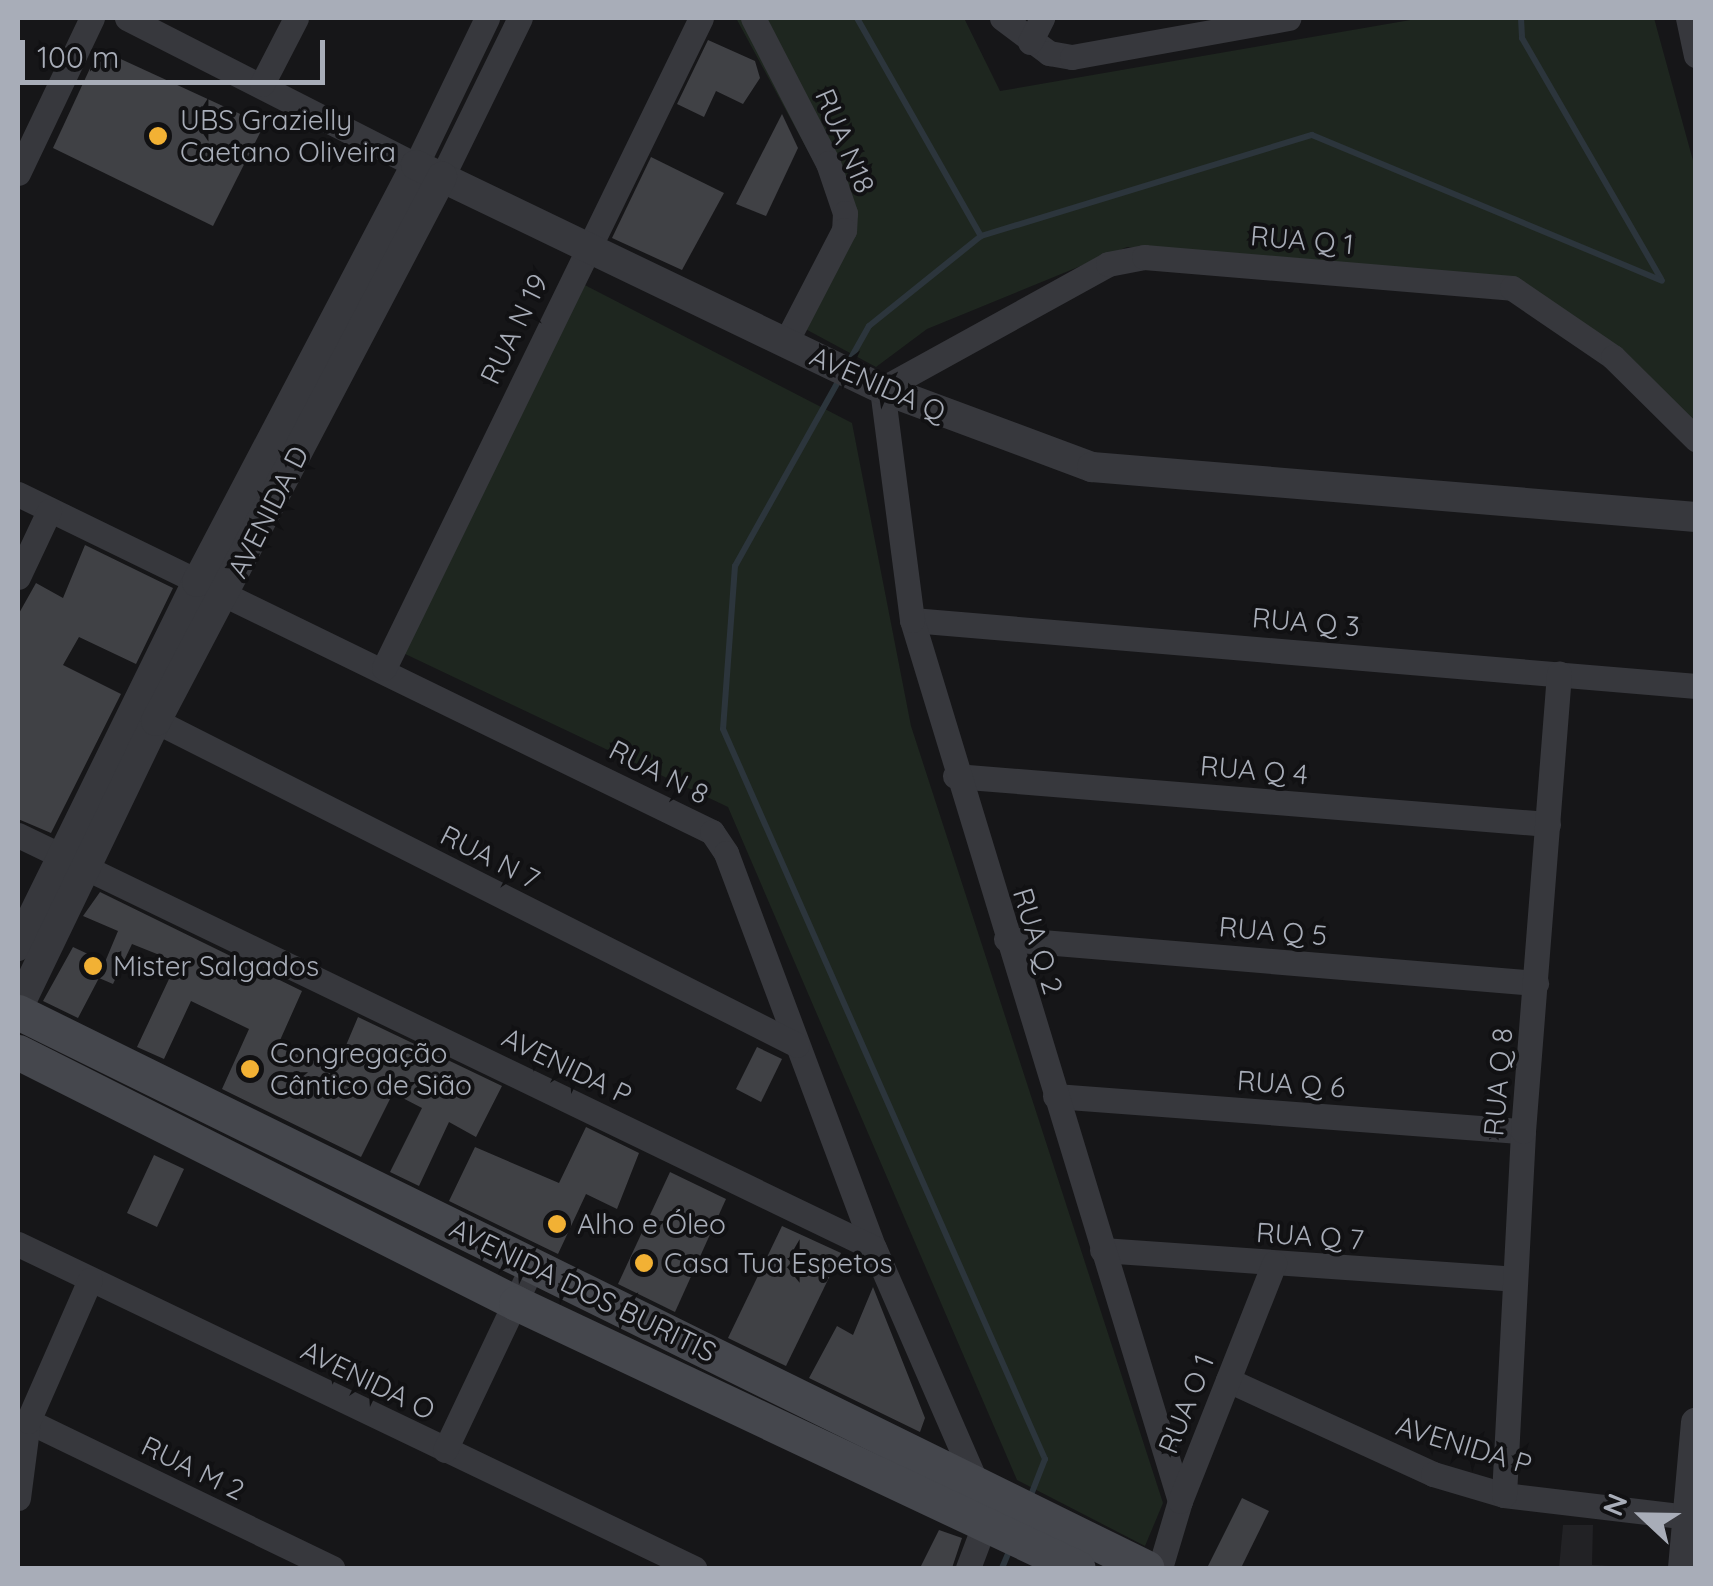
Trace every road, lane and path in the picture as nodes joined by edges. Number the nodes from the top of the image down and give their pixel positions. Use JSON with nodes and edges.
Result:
{"nodes":[{"id":1,"x":92,"y":18,"type":"edge"},
{"id":2,"x":127,"y":18,"type":"edge"},
{"id":3,"x":296,"y":18,"type":"edge"},
{"id":4,"x":488,"y":18,"type":"edge"},
{"id":5,"x":520,"y":18,"type":"edge"},
{"id":6,"x":701,"y":18,"type":"edge"},
{"id":7,"x":753,"y":18,"type":"edge"},
{"id":8,"x":1002,"y":18,"type":"edge"},
{"id":9,"x":1042,"y":18,"type":"edge"},
{"id":10,"x":1289,"y":18,"type":"edge"},
{"id":11,"x":1688,"y":18,"type":"edge"},
{"id":12,"x":1206,"y":25,"type":"edge"},
{"id":13,"x":1030,"y":42,"type":"junction"},
{"id":14,"x":1696,"y":55,"type":"edge"},
{"id":15,"x":262,"y":84,"type":"junction"},
{"id":16,"x":25,"y":142,"type":"edge"},
{"id":17,"x":429,"y":171,"type":"junction"},
{"id":18,"x":18,"y":173,"type":"edge"},
{"id":19,"x":589,"y":245,"type":"junction"},
{"id":20,"x":786,"y":342,"type":"junction"},
{"id":21,"x":857,"y":377,"type":"junction"},
{"id":22,"x":1696,"y":439,"type":"edge"},
{"id":23,"x":18,"y":494,"type":"edge"},
{"id":24,"x":49,"y":510,"type":"junction"},
{"id":25,"x":1696,"y":517,"type":"edge"},
{"id":26,"x":18,"y":578,"type":"edge"},
{"id":27,"x":197,"y":582,"type":"junction"},
{"id":28,"x":225,"y":594,"type":"junction"},
{"id":29,"x":912,"y":620,"type":"junction"},
{"id":30,"x":384,"y":668,"type":"junction"},
{"id":31,"x":1559,"y":673,"type":"junction"},
{"id":32,"x":1696,"y":686,"type":"edge"},
{"id":33,"x":156,"y":721,"type":"junction"},
{"id":34,"x":955,"y":776,"type":"junction"},
{"id":35,"x":1548,"y":824,"type":"junction"},
{"id":36,"x":18,"y":835,"type":"edge"},
{"id":37,"x":74,"y":863,"type":"junction"},
{"id":38,"x":1006,"y":939,"type":"junction"},
{"id":39,"x":18,"y":946,"type":"edge"},
{"id":40,"x":1536,"y":982,"type":"junction"},
{"id":41,"x":18,"y":1010,"type":"edge"},
{"id":42,"x":797,"y":1045,"type":"junction"},
{"id":43,"x":18,"y":1052,"type":"edge"},
{"id":44,"x":1054,"y":1096,"type":"junction"},
{"id":45,"x":1523,"y":1131,"type":"junction"},
{"id":46,"x":18,"y":1244,"type":"edge"},
{"id":47,"x":874,"y":1248,"type":"junction"},
{"id":48,"x":1102,"y":1250,"type":"junction"},
{"id":49,"x":1274,"y":1264,"type":"junction"},
{"id":50,"x":533,"y":1265,"type":"junction"},
{"id":51,"x":1514,"y":1279,"type":"junction"},
{"id":52,"x":90,"y":1280,"type":"junction"},
{"id":53,"x":516,"y":1303,"type":"junction"},
{"id":54,"x":1228,"y":1380,"type":"junction"},
{"id":55,"x":28,"y":1421,"type":"junction"},
{"id":56,"x":1696,"y":1423,"type":"edge"},
{"id":57,"x":444,"y":1450,"type":"junction"},
{"id":58,"x":977,"y":1485,"type":"junction"},
{"id":59,"x":1504,"y":1496,"type":"junction"},
{"id":60,"x":18,"y":1498,"type":"edge"},
{"id":61,"x":1180,"y":1501,"type":"junction"},
{"id":62,"x":1692,"y":1518,"type":"edge"},
{"id":63,"x":1013,"y":1523,"type":"junction"},
{"id":64,"x":332,"y":1568,"type":"edge"},
{"id":65,"x":694,"y":1568,"type":"edge"},
{"id":66,"x":968,"y":1568,"type":"edge"},
{"id":67,"x":1078,"y":1568,"type":"edge"},
{"id":68,"x":1148,"y":1568,"type":"edge"},
{"id":69,"x":1160,"y":1568,"type":"edge"},
{"id":70,"x":1682,"y":1568,"type":"edge"}],
"edges":[{"from":1,"to":16,"type":"street"},
{"from":2,"to":15,"type":"street","name":"AVENIDA Q"},
{"from":3,"to":15,"type":"street"},
{"from":4,"to":17,"type":"street","name":"AVENIDA D"},
{"from":5,"to":17,"type":"street","name":"AVENIDA D"},
{"from":6,"to":19,"type":"street","name":"RUA N 19"},
{"from":7,"to":20,"type":"street","name":"RUA N18"},
{"from":8,"to":13,"type":"street"},
{"from":9,"to":13,"type":"street"},
{"from":10,"to":12,"type":"street"},
{"from":11,"to":14,"type":"street"},
{"from":12,"to":13,"type":"street"},
{"from":15,"to":17,"type":"street","name":"AVENIDA Q"},
{"from":16,"to":18,"type":"street"},
{"from":17,"to":19,"type":"street","name":"AVENIDA Q"},
{"from":17,"to":27,"type":"street","name":"AVENIDA D"},
{"from":17,"to":28,"type":"street","name":"AVENIDA D"},
{"from":19,"to":20,"type":"street","name":"AVENIDA Q"},
{"from":19,"to":30,"type":"street","name":"RUA N 19"},
{"from":20,"to":21,"type":"street","name":"AVENIDA Q"},
{"from":21,"to":22,"type":"street","name":"RUA Q 1"},
{"from":21,"to":25,"type":"street","name":"AVENIDA Q"},
{"from":21,"to":29,"type":"street","name":"RUA Q 2"},
{"from":23,"to":24,"type":"street","name":"RUA N 8"},
{"from":24,"to":26,"type":"street"},
{"from":24,"to":27,"type":"street","name":"RUA N 8"},
{"from":27,"to":28,"type":"street","name":"RUA N 8"},
{"from":27,"to":37,"type":"street","name":"AVENIDA D"},
{"from":28,"to":30,"type":"street","name":"RUA N 8"},
{"from":28,"to":33,"type":"street","name":"AVENIDA D"},
{"from":29,"to":31,"type":"street","name":"RUA Q 3"},
{"from":29,"to":34,"type":"street","name":"RUA Q 2"},
{"from":30,"to":42,"type":"street","name":"RUA N 8"},
{"from":31,"to":32,"type":"street","name":"RUA Q 3"},
{"from":31,"to":35,"type":"street","name":"RUA Q 8"},
{"from":33,"to":37,"type":"street","name":"AVENIDA D"},
{"from":33,"to":42,"type":"street","name":"RUA N 7"},
{"from":34,"to":35,"type":"street","name":"RUA Q 4"},
{"from":34,"to":38,"type":"street","name":"RUA Q 2"},
{"from":35,"to":40,"type":"street","name":"RUA Q 8"},
{"from":36,"to":37,"type":"street","name":"AVENIDA P"},
{"from":37,"to":39,"type":"street","name":"AVENIDA D"},
{"from":37,"to":41,"type":"street","name":"AVENIDA D"},
{"from":37,"to":47,"type":"street","name":"AVENIDA P"},
{"from":38,"to":40,"type":"street","name":"RUA Q 5"},
{"from":38,"to":44,"type":"street","name":"RUA Q 2"},
{"from":40,"to":45,"type":"street","name":"RUA Q 8"},
{"from":41,"to":50,"type":"main road","name":"AVENIDA DOS BURITIS"},
{"from":42,"to":47,"type":"street","name":"RUA N 8"},
{"from":43,"to":53,"type":"main road","name":"AVENIDA DOS BURITIS"},
{"from":44,"to":45,"type":"street","name":"RUA Q 6"},
{"from":44,"to":48,"type":"street","name":"RUA Q 2"},
{"from":45,"to":51,"type":"street","name":"RUA Q 8"},
{"from":46,"to":52,"type":"street","name":"AVENIDA O"},
{"from":47,"to":58,"type":"street","name":"RUA N 8"},
{"from":48,"to":49,"type":"street","name":"RUA Q 7"},
{"from":48,"to":61,"type":"street","name":"RUA Q 2"},
{"from":49,"to":51,"type":"street","name":"RUA Q 7"},
{"from":49,"to":54,"type":"street","name":"RUA O 1"},
{"from":50,"to":53,"type":"street"},
{"from":50,"to":58,"type":"main road","name":"AVENIDA DOS BURITIS"},
{"from":51,"to":59,"type":"street","name":"RUA Q 8"},
{"from":52,"to":55,"type":"street"},
{"from":52,"to":57,"type":"street","name":"AVENIDA O"},
{"from":53,"to":57,"type":"street"},
{"from":53,"to":63,"type":"main road","name":"AVENIDA DOS BURITIS"},
{"from":54,"to":59,"type":"street","name":"AVENIDA P"},
{"from":54,"to":61,"type":"street","name":"RUA O 1"},
{"from":55,"to":60,"type":"street"},
{"from":55,"to":64,"type":"street","name":"RUA M 2"},
{"from":56,"to":62,"type":"street"},
{"from":57,"to":65,"type":"street","name":"AVENIDA O"},
{"from":58,"to":63,"type":"main road","name":"AVENIDA DOS BURITIS"},
{"from":59,"to":62,"type":"street","name":"AVENIDA P"},
{"from":61,"to":69,"type":"street","name":"RUA O 1"},
{"from":62,"to":70,"type":"street"},
{"from":63,"to":66,"type":"street"},
{"from":63,"to":67,"type":"main road","name":"AVENIDA DOS BURITIS"},
{"from":63,"to":68,"type":"main road","name":"AVENIDA DOS BURITIS"}]}
